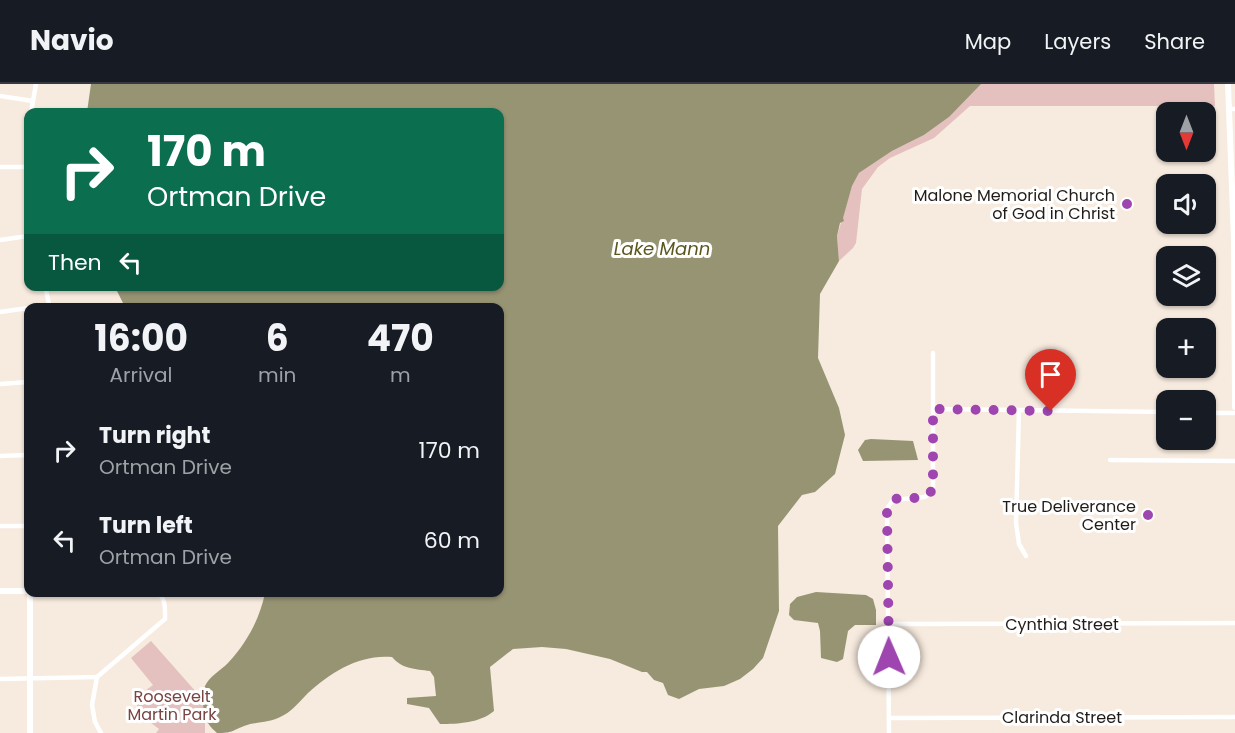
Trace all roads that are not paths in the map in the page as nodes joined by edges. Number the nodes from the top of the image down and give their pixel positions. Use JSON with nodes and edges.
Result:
{"nodes":[{"id":1,"x":36,"y":84,"type":"edge"},
{"id":2,"x":1228,"y":84,"type":"edge"},
{"id":3,"x":0,"y":96,"type":"edge"},
{"id":4,"x":33,"y":101,"type":"junction"},
{"id":5,"x":32,"y":108,"type":"edge"},
{"id":6,"x":1232,"y":109,"type":"edge"},
{"id":7,"x":0,"y":167,"type":"edge"},
{"id":8,"x":24,"y":167,"type":"edge"},
{"id":9,"x":24,"y":237,"type":"edge"},
{"id":10,"x":0,"y":240,"type":"edge"},
{"id":11,"x":24,"y":309,"type":"edge"},
{"id":12,"x":0,"y":312,"type":"edge"},
{"id":13,"x":933,"y":353,"type":"dead end"},
{"id":14,"x":1235,"y":372,"type":"edge"},
{"id":15,"x":24,"y":382,"type":"edge"},
{"id":16,"x":0,"y":384,"type":"edge"},
{"id":17,"x":1235,"y":407,"type":"edge"},
{"id":18,"x":933,"y":409,"type":"junction"},
{"id":19,"x":1019,"y":410,"type":"junction"},
{"id":20,"x":1156,"y":412,"type":"edge"},
{"id":21,"x":1216,"y":412,"type":"edge"},
{"id":22,"x":1235,"y":413,"type":"edge"},
{"id":23,"x":24,"y":455,"type":"edge"},
{"id":24,"x":0,"y":456,"type":"edge"},
{"id":25,"x":1110,"y":460,"type":"dead end"},
{"id":26,"x":1235,"y":461,"type":"edge"},
{"id":27,"x":0,"y":526,"type":"edge"},
{"id":28,"x":24,"y":526,"type":"edge"},
{"id":29,"x":1026,"y":556,"type":"dead end"},
{"id":30,"x":0,"y":591,"type":"edge"},
{"id":31,"x":24,"y":592,"type":"edge"},
{"id":32,"x":29,"y":597,"type":"edge"},
{"id":33,"x":162,"y":597,"type":"edge"},
{"id":34,"x":1235,"y":623,"type":"edge"},
{"id":35,"x":888,"y":624,"type":"junction"},
{"id":36,"x":98,"y":677,"type":"junction"},
{"id":37,"x":29,"y":678,"type":"junction"},
{"id":38,"x":0,"y":679,"type":"edge"},
{"id":39,"x":1235,"y":717,"type":"edge"},
{"id":40,"x":890,"y":718,"type":"junction"},
{"id":41,"x":30,"y":733,"type":"edge"},
{"id":42,"x":101,"y":733,"type":"edge"},
{"id":43,"x":889,"y":733,"type":"edge"}],
"edges":[{"from":1,"to":4,"type":"street"},
{"from":2,"to":6,"type":"street"},
{"from":3,"to":4,"type":"street"},
{"from":4,"to":5,"type":"street"},
{"from":6,"to":14,"type":"street"},
{"from":7,"to":8,"type":"street"},
{"from":9,"to":10,"type":"street"},
{"from":11,"to":12,"type":"street"},
{"from":13,"to":18,"type":"street"},
{"from":14,"to":17,"type":"street"},
{"from":15,"to":16,"type":"street"},
{"from":18,"to":19,"type":"street"},
{"from":18,"to":35,"type":"street"},
{"from":19,"to":20,"type":"street"},
{"from":19,"to":29,"type":"street"},
{"from":21,"to":22,"type":"street"},
{"from":23,"to":24,"type":"street"},
{"from":25,"to":26,"type":"street"},
{"from":27,"to":28,"type":"street"},
{"from":30,"to":31,"type":"street"},
{"from":32,"to":37,"type":"street"},
{"from":33,"to":36,"type":"street"},
{"from":34,"to":35,"type":"street","name":"Cynthia Street"},
{"from":35,"to":40,"type":"street"},
{"from":36,"to":37,"type":"street"},
{"from":36,"to":42,"type":"street"},
{"from":37,"to":38,"type":"street"},
{"from":37,"to":41,"type":"street"},
{"from":39,"to":40,"type":"street","name":"Clarinda Street"},
{"from":40,"to":43,"type":"street"}]}
